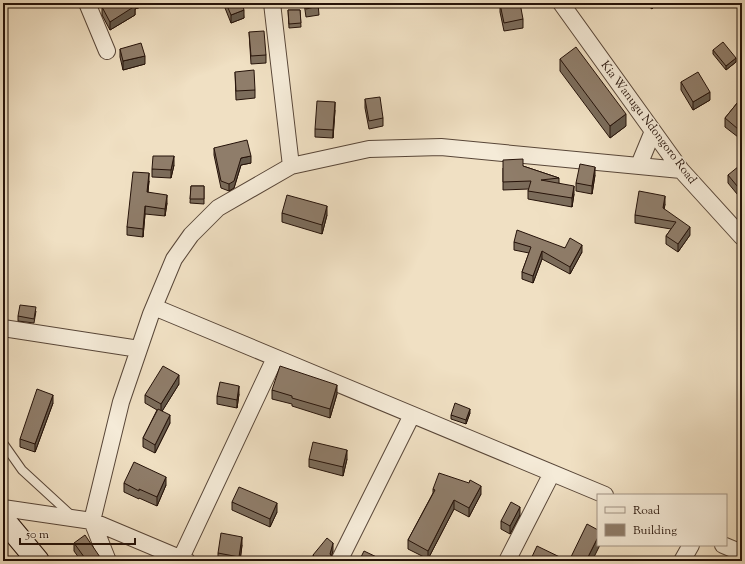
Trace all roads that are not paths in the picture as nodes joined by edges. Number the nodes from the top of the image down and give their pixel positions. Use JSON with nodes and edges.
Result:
{"nodes":[{"id":1,"x":87,"y":3,"type":"edge"},
{"id":2,"x":272,"y":3,"type":"edge"},
{"id":3,"x":561,"y":3,"type":"edge"},
{"id":4,"x":107,"y":51,"type":"dead end"},
{"id":5,"x":653,"y":131,"type":"junction"},
{"id":6,"x":639,"y":165,"type":"junction"},
{"id":7,"x":291,"y":166,"type":"junction"},
{"id":8,"x":681,"y":170,"type":"junction"},
{"id":9,"x":742,"y":237,"type":"edge"},
{"id":10,"x":154,"y":307,"type":"junction"},
{"id":11,"x":3,"y":328,"type":"edge"},
{"id":12,"x":139,"y":349,"type":"junction"},
{"id":13,"x":275,"y":358,"type":"junction"},
{"id":14,"x":412,"y":415,"type":"junction"},
{"id":15,"x":3,"y":443,"type":"edge"},
{"id":16,"x":552,"y":473,"type":"junction"},
{"id":17,"x":603,"y":494,"type":"edge"},
{"id":18,"x":3,"y":508,"type":"edge"},
{"id":19,"x":74,"y":519,"type":"junction"},
{"id":20,"x":92,"y":521,"type":"junction"},
{"id":21,"x":6,"y":527,"type":"edge"},
{"id":22,"x":690,"y":546,"type":"edge"},
{"id":23,"x":725,"y":546,"type":"edge"},
{"id":24,"x":742,"y":553,"type":"edge"},
{"id":25,"x":184,"y":559,"type":"edge"},
{"id":26,"x":38,"y":561,"type":"edge"},
{"id":27,"x":108,"y":561,"type":"edge"},
{"id":28,"x":339,"y":561,"type":"edge"},
{"id":29,"x":507,"y":561,"type":"edge"},
{"id":30,"x":682,"y":561,"type":"edge"}],
"edges":[{"from":1,"to":4,"type":"street"},
{"from":2,"to":7,"type":"street"},
{"from":3,"to":5,"type":"street","name":"Kia Wanugu Ndongoro Road"},
{"from":5,"to":6,"type":"street"},
{"from":5,"to":8,"type":"street","name":"Kia Wanugu Ndongoro Road"},
{"from":6,"to":7,"type":"street"},
{"from":6,"to":8,"type":"street"},
{"from":7,"to":10,"type":"street"},
{"from":8,"to":9,"type":"street","name":"Kia Wanugu Ndongoro Road"},
{"from":10,"to":12,"type":"street"},
{"from":10,"to":13,"type":"street"},
{"from":11,"to":12,"type":"street"},
{"from":12,"to":20,"type":"street"},
{"from":13,"to":14,"type":"street"},
{"from":13,"to":25,"type":"street"},
{"from":14,"to":16,"type":"street"},
{"from":14,"to":28,"type":"street"},
{"from":15,"to":19,"type":"lane"},
{"from":16,"to":17,"type":"street"},
{"from":16,"to":29,"type":"street"},
{"from":18,"to":19,"type":"street"},
{"from":19,"to":20,"type":"street"},
{"from":20,"to":25,"type":"street"},
{"from":20,"to":27,"type":"street"},
{"from":21,"to":26,"type":"main road"},
{"from":22,"to":30,"type":"street"},
{"from":23,"to":24,"type":"street"}]}
